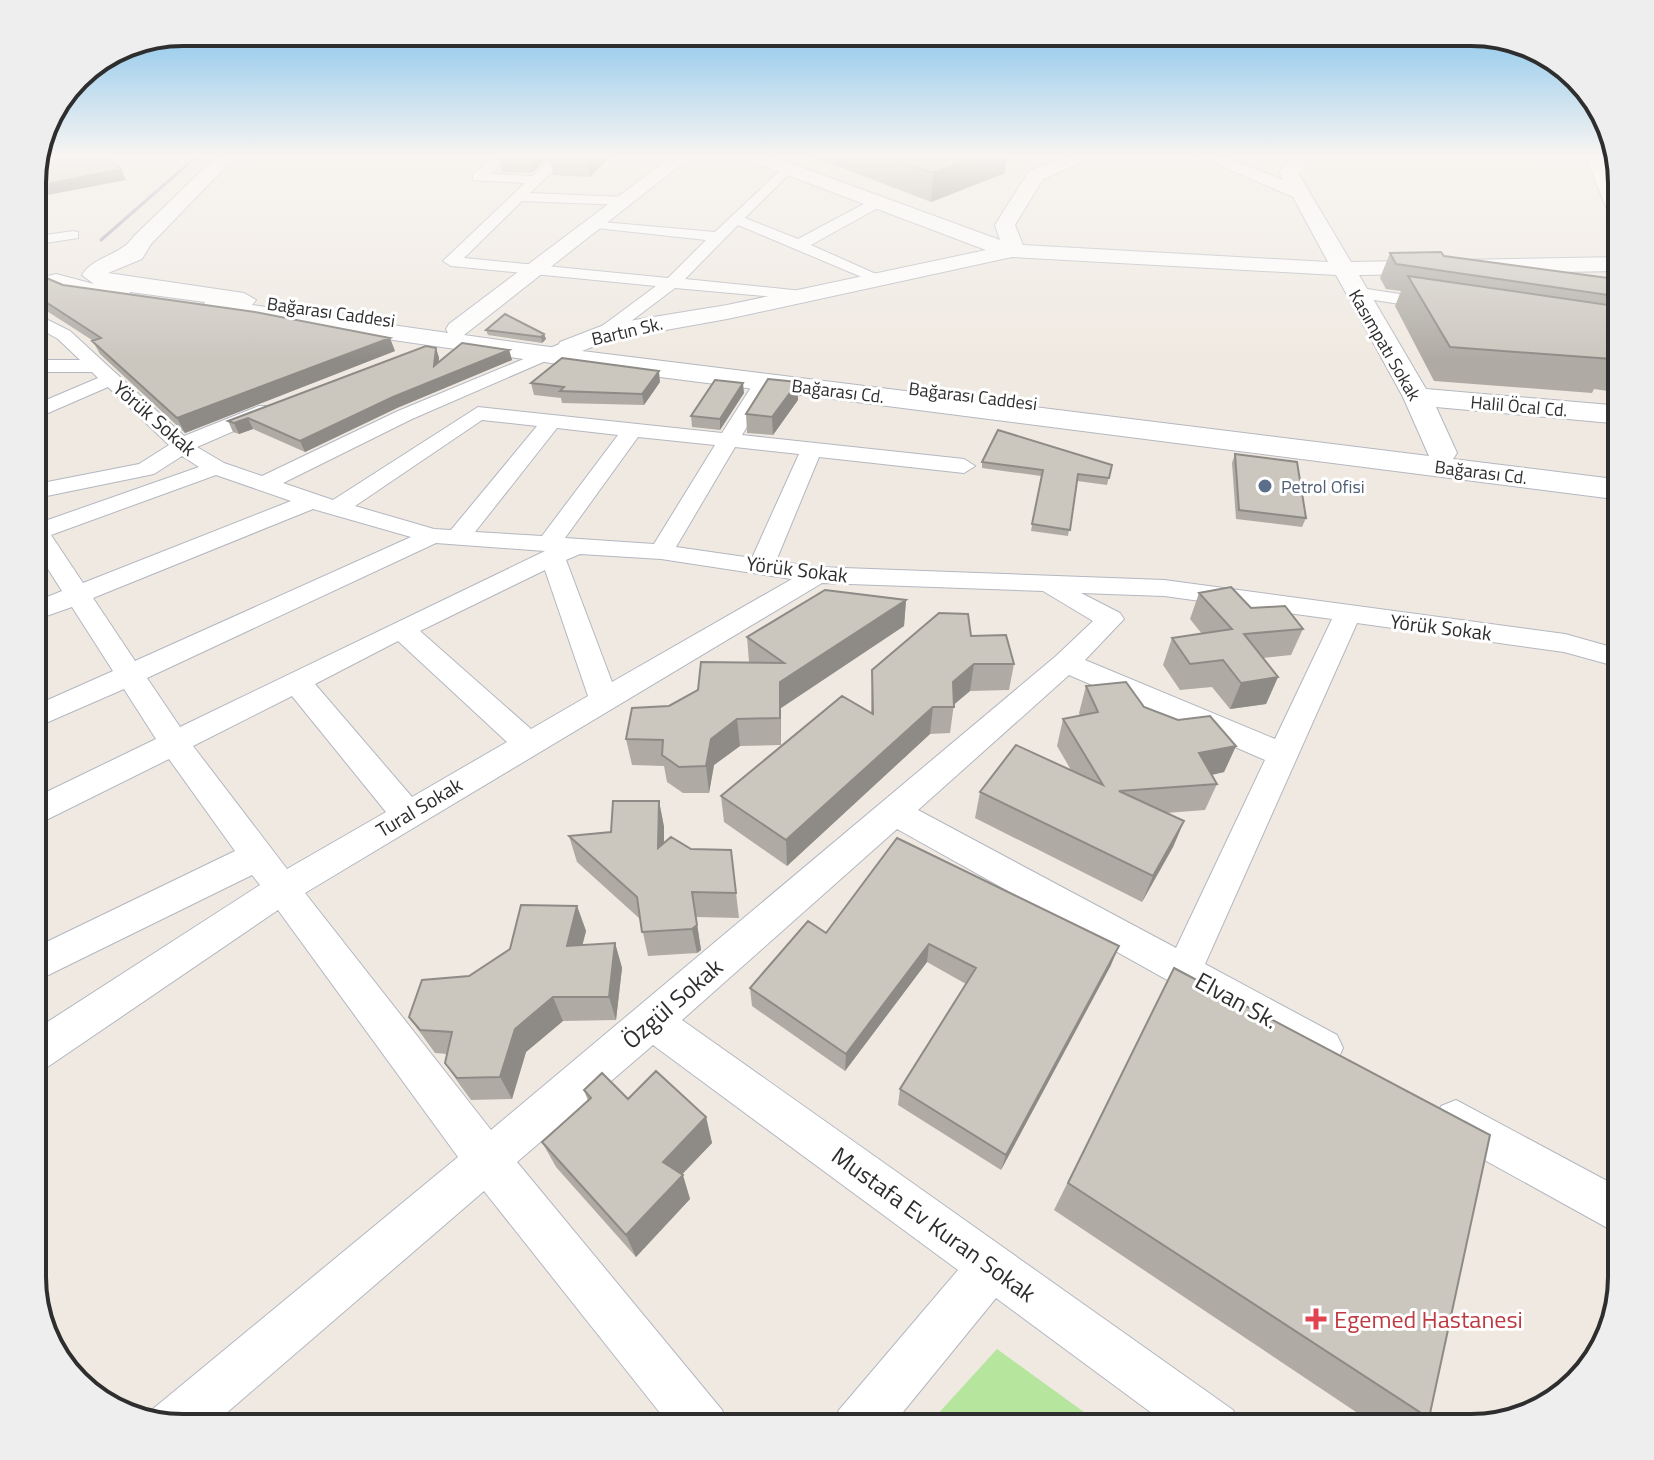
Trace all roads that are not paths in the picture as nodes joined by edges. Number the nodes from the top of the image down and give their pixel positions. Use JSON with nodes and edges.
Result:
{"nodes":[{"id":1,"x":159,"y":224,"type":"edge"},
{"id":2,"x":490,"y":224,"type":"edge"},
{"id":3,"x":596,"y":224,"type":"edge"},
{"id":4,"x":597,"y":224,"type":"edge"},
{"id":5,"x":734,"y":224,"type":"edge"},
{"id":6,"x":748,"y":224,"type":"edge"},
{"id":7,"x":837,"y":224,"type":"edge"},
{"id":8,"x":933,"y":224,"type":"edge"},
{"id":9,"x":957,"y":224,"type":"edge"},
{"id":10,"x":1006,"y":224,"type":"edge"},
{"id":11,"x":1320,"y":224,"type":"edge"},
{"id":12,"x":720,"y":237,"type":"junction"},
{"id":13,"x":799,"y":245,"type":"junction"},
{"id":14,"x":1014,"y":251,"type":"junction"},
{"id":15,"x":84,"y":258,"type":"junction"},
{"id":16,"x":1608,"y":264,"type":"edge"},
{"id":17,"x":46,"y":266,"type":"edge"},
{"id":18,"x":46,"y":266,"type":"edge"},
{"id":19,"x":537,"y":269,"type":"junction"},
{"id":20,"x":1341,"y":269,"type":"junction"},
{"id":21,"x":46,"y":272,"type":"edge"},
{"id":22,"x":877,"y":278,"type":"junction"},
{"id":23,"x":673,"y":282,"type":"junction"},
{"id":24,"x":1354,"y":292,"type":"junction"},
{"id":25,"x":793,"y":295,"type":"junction"},
{"id":26,"x":1464,"y":309,"type":"edge"},
{"id":27,"x":46,"y":325,"type":"edge"},
{"id":28,"x":604,"y":333,"type":"junction"},
{"id":29,"x":454,"y":334,"type":"junction"},
{"id":30,"x":560,"y":351,"type":"junction"},
{"id":31,"x":408,"y":355,"type":"edge"},
{"id":32,"x":46,"y":367,"type":"edge"},
{"id":33,"x":102,"y":372,"type":"junction"},
{"id":34,"x":764,"y":382,"type":"junction"},
{"id":35,"x":1417,"y":397,"type":"junction"},
{"id":36,"x":292,"y":400,"type":"edge"},
{"id":37,"x":46,"y":406,"type":"edge"},
{"id":38,"x":1608,"y":414,"type":"edge"},
{"id":39,"x":551,"y":422,"type":"junction"},
{"id":40,"x":631,"y":432,"type":"junction"},
{"id":41,"x":725,"y":443,"type":"junction"},
{"id":42,"x":184,"y":448,"type":"junction"},
{"id":43,"x":811,"y":451,"type":"junction"},
{"id":44,"x":1442,"y":453,"type":"junction"},
{"id":45,"x":964,"y":466,"type":"dead end"},
{"id":46,"x":216,"y":468,"type":"junction"},
{"id":47,"x":1608,"y":473,"type":"edge"},
{"id":48,"x":264,"y":484,"type":"junction"},
{"id":49,"x":1608,"y":488,"type":"edge"},
{"id":50,"x":46,"y":489,"type":"edge"},
{"id":51,"x":324,"y":504,"type":"junction"},
{"id":52,"x":46,"y":526,"type":"edge"},
{"id":53,"x":445,"y":537,"type":"junction"},
{"id":54,"x":46,"y":548,"type":"edge"},
{"id":55,"x":559,"y":549,"type":"junction"},
{"id":56,"x":661,"y":552,"type":"junction"},
{"id":57,"x":762,"y":564,"type":"junction"},
{"id":58,"x":817,"y":575,"type":"junction"},
{"id":59,"x":1047,"y":586,"type":"junction"},
{"id":60,"x":77,"y":594,"type":"junction"},
{"id":61,"x":46,"y":607,"type":"edge"},
{"id":62,"x":1347,"y":615,"type":"junction"},
{"id":63,"x":401,"y":629,"type":"junction"},
{"id":64,"x":1608,"y":655,"type":"edge"},
{"id":65,"x":1066,"y":663,"type":"junction"},
{"id":66,"x":129,"y":676,"type":"junction"},
{"id":67,"x":297,"y":682,"type":"junction"},
{"id":68,"x":603,"y":698,"type":"junction"},
{"id":69,"x":46,"y":713,"type":"edge"},
{"id":70,"x":527,"y":743,"type":"junction"},
{"id":71,"x":175,"y":744,"type":"junction"},
{"id":72,"x":1285,"y":756,"type":"junction"},
{"id":73,"x":46,"y":807,"type":"edge"},
{"id":74,"x":894,"y":812,"type":"junction"},
{"id":75,"x":407,"y":814,"type":"junction"},
{"id":76,"x":270,"y":872,"type":"junction"},
{"id":77,"x":46,"y":961,"type":"edge"},
{"id":78,"x":1184,"y":970,"type":"junction"},
{"id":79,"x":652,"y":1021,"type":"junction"},
{"id":80,"x":46,"y":1044,"type":"edge"},
{"id":81,"x":1348,"y":1062,"type":"edge"},
{"id":82,"x":1430,"y":1107,"type":"edge"},
{"id":83,"x":486,"y":1159,"type":"junction"},
{"id":84,"x":1608,"y":1206,"type":"edge"},
{"id":85,"x":992,"y":1266,"type":"junction"},
{"id":86,"x":186,"y":1414,"type":"edge"},
{"id":87,"x":693,"y":1414,"type":"edge"},
{"id":88,"x":869,"y":1414,"type":"edge"},
{"id":89,"x":1196,"y":1414,"type":"edge"}],
"edges":[{"from":1,"to":15,"type":"main road"},
{"from":2,"to":19,"type":"street"},
{"from":3,"to":19,"type":"main road"},
{"from":4,"to":12,"type":"street"},
{"from":5,"to":12,"type":"street"},
{"from":6,"to":13,"type":"street"},
{"from":7,"to":13,"type":"street"},
{"from":8,"to":14,"type":"main road"},
{"from":9,"to":14,"type":"main road"},
{"from":10,"to":14,"type":"main road"},
{"from":11,"to":20,"type":"main road","name":"Kasımpatı Sokak"},
{"from":12,"to":23,"type":"street"},
{"from":13,"to":22,"type":"street"},
{"from":14,"to":20,"type":"main road"},
{"from":14,"to":22,"type":"main road","name":"Bartın Sk."},
{"from":15,"to":17,"type":"main road"},
{"from":15,"to":18,"type":"street"},
{"from":15,"to":29,"type":"main road","name":"Bağarası Caddesi"},
{"from":16,"to":20,"type":"main road"},
{"from":19,"to":23,"type":"street"},
{"from":19,"to":29,"type":"main road"},
{"from":20,"to":24,"type":"main road","name":"Kasımpatı Sokak"},
{"from":21,"to":29,"type":"main road","name":"Bağarası Cd."},
{"from":22,"to":25,"type":"main road","name":"Bartın Sk."},
{"from":23,"to":25,"type":"street"},
{"from":23,"to":28,"type":"street"},
{"from":24,"to":26,"type":"street"},
{"from":24,"to":35,"type":"main road","name":"Kasımpatı Sokak"},
{"from":25,"to":28,"type":"main road","name":"Bartın Sk."},
{"from":27,"to":33,"type":"street","name":"Yörük Sokak"},
{"from":28,"to":30,"type":"main road","name":"Bartın Sk."},
{"from":29,"to":30,"type":"main road","name":"Bağarası Cd."},
{"from":29,"to":31,"type":"street"},
{"from":30,"to":34,"type":"main road","name":"Bağarası Cd."},
{"from":30,"to":44,"type":"main road","name":"Bağarası Caddesi"},
{"from":30,"to":48,"type":"street","name":"Bartın Sk."},
{"from":32,"to":33,"type":"street"},
{"from":33,"to":37,"type":"street"},
{"from":33,"to":42,"type":"street","name":"Yörük Sokak"},
{"from":34,"to":41,"type":"street"},
{"from":34,"to":49,"type":"main road","name":"Bağarası Cd."},
{"from":35,"to":38,"type":"main road","name":"Halil Öcal Cd."},
{"from":35,"to":44,"type":"main road","name":"Kasımpatı Sokak"},
{"from":36,"to":42,"type":"street"},
{"from":39,"to":40,"type":"street"},
{"from":39,"to":51,"type":"street"},
{"from":39,"to":53,"type":"street"},
{"from":40,"to":41,"type":"street"},
{"from":40,"to":55,"type":"street"},
{"from":41,"to":43,"type":"street"},
{"from":41,"to":56,"type":"street"},
{"from":42,"to":46,"type":"street","name":"Yörük Sokak"},
{"from":42,"to":50,"type":"street"},
{"from":43,"to":45,"type":"street"},
{"from":43,"to":57,"type":"street"},
{"from":44,"to":47,"type":"main road","name":"Bağarası Caddesi"},
{"from":46,"to":48,"type":"street","name":"Yörük Sokak"},
{"from":46,"to":52,"type":"street"},
{"from":48,"to":51,"type":"street","name":"Yörük Sokak"},
{"from":51,"to":53,"type":"street","name":"Yörük Sokak"},
{"from":51,"to":60,"type":"street"},
{"from":53,"to":55,"type":"street","name":"Yörük Sokak"},
{"from":53,"to":66,"type":"street"},
{"from":54,"to":60,"type":"street"},
{"from":55,"to":56,"type":"street","name":"Yörük Sokak"},
{"from":55,"to":63,"type":"street"},
{"from":55,"to":68,"type":"street"},
{"from":56,"to":57,"type":"street","name":"Yörük Sokak"},
{"from":57,"to":58,"type":"street","name":"Yörük Sokak"},
{"from":58,"to":59,"type":"street","name":"Yörük Sokak"},
{"from":58,"to":68,"type":"street","name":"Tural Sokak"},
{"from":59,"to":62,"type":"street","name":"Yörük Sokak"},
{"from":59,"to":65,"type":"street","name":"Özgül Sokak"},
{"from":60,"to":61,"type":"street"},
{"from":60,"to":66,"type":"street"},
{"from":62,"to":64,"type":"street","name":"Yörük Sokak"},
{"from":62,"to":72,"type":"street"},
{"from":63,"to":67,"type":"street"},
{"from":63,"to":70,"type":"street"},
{"from":65,"to":72,"type":"street"},
{"from":65,"to":74,"type":"street","name":"Özgül Sokak"},
{"from":66,"to":69,"type":"street"},
{"from":66,"to":71,"type":"street"},
{"from":67,"to":71,"type":"street"},
{"from":67,"to":75,"type":"street"},
{"from":68,"to":70,"type":"street","name":"Tural Sokak"},
{"from":70,"to":75,"type":"street","name":"Tural Sokak"},
{"from":71,"to":73,"type":"street"},
{"from":71,"to":76,"type":"street"},
{"from":72,"to":78,"type":"street"},
{"from":74,"to":78,"type":"street","name":"Elvan Sk."},
{"from":74,"to":79,"type":"street","name":"Özgül Sokak"},
{"from":75,"to":76,"type":"street","name":"Tural Sokak"},
{"from":76,"to":77,"type":"street"},
{"from":76,"to":80,"type":"street","name":"Tural Sokak"},
{"from":76,"to":83,"type":"street"},
{"from":78,"to":81,"type":"street","name":"Elvan Sk."},
{"from":79,"to":83,"type":"street","name":"Özgül Sokak"},
{"from":79,"to":85,"type":"street","name":"Mustafa Ev Kuran Sokak"},
{"from":82,"to":84,"type":"street"},
{"from":83,"to":86,"type":"street","name":"Özgül Sokak"},
{"from":83,"to":87,"type":"street"},
{"from":85,"to":88,"type":"street"},
{"from":85,"to":89,"type":"street","name":"Mustafa Ev Kuran Sokak"}]}
